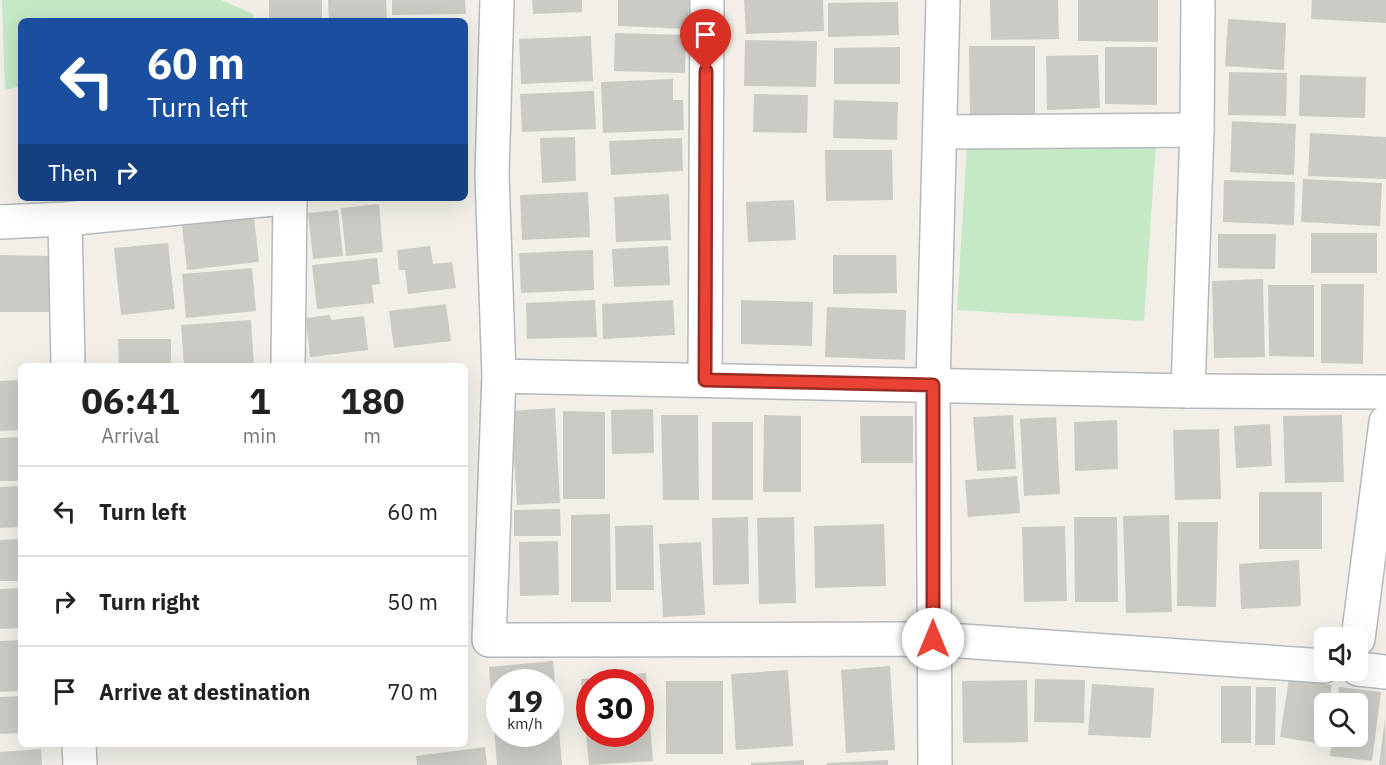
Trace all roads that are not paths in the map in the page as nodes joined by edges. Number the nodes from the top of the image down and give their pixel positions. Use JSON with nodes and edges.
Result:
{"nodes":[{"id":1,"x":497,"y":0,"type":"edge"},
{"id":2,"x":707,"y":0,"type":"edge"},
{"id":3,"x":943,"y":0,"type":"edge"},
{"id":4,"x":1198,"y":0,"type":"edge"},
{"id":5,"x":1197,"y":130,"type":"junction"},
{"id":6,"x":940,"y":132,"type":"junction"},
{"id":7,"x":479,"y":177,"type":"edge"},
{"id":8,"x":253,"y":201,"type":"edge"},
{"id":9,"x":290,"y":201,"type":"edge"},
{"id":10,"x":65,"y":219,"type":"junction"},
{"id":11,"x":0,"y":222,"type":"edge"},
{"id":12,"x":68,"y":363,"type":"edge"},
{"id":13,"x":288,"y":363,"type":"edge"},
{"id":14,"x":499,"y":376,"type":"junction"},
{"id":15,"x":705,"y":380,"type":"junction"},
{"id":16,"x":933,"y":385,"type":"junction"},
{"id":17,"x":1188,"y":391,"type":"junction"},
{"id":18,"x":1386,"y":393,"type":"edge"},
{"id":19,"x":1386,"y":422,"type":"edge"},
{"id":20,"x":1360,"y":627,"type":"edge"},
{"id":21,"x":933,"y":639,"type":"junction"},
{"id":22,"x":1314,"y":665,"type":"edge"},
{"id":23,"x":1368,"y":670,"type":"edge"},
{"id":24,"x":1386,"y":672,"type":"edge"},
{"id":25,"x":79,"y":747,"type":"edge"},
{"id":26,"x":80,"y":765,"type":"edge"},
{"id":27,"x":934,"y":765,"type":"edge"}],
"edges":[{"from":1,"to":7,"type":"street"},
{"from":2,"to":15,"type":"street"},
{"from":3,"to":6,"type":"street"},
{"from":4,"to":5,"type":"street"},
{"from":5,"to":6,"type":"street"},
{"from":5,"to":17,"type":"street"},
{"from":6,"to":16,"type":"street"},
{"from":7,"to":14,"type":"street"},
{"from":8,"to":10,"type":"street"},
{"from":9,"to":13,"type":"street"},
{"from":10,"to":11,"type":"street"},
{"from":10,"to":12,"type":"street"},
{"from":14,"to":15,"type":"street"},
{"from":14,"to":21,"type":"street"},
{"from":15,"to":16,"type":"street"},
{"from":16,"to":17,"type":"street"},
{"from":16,"to":21,"type":"street"},
{"from":17,"to":18,"type":"street"},
{"from":19,"to":20,"type":"street"},
{"from":21,"to":22,"type":"street"},
{"from":21,"to":27,"type":"street"},
{"from":23,"to":24,"type":"street"},
{"from":25,"to":26,"type":"street"}]}
